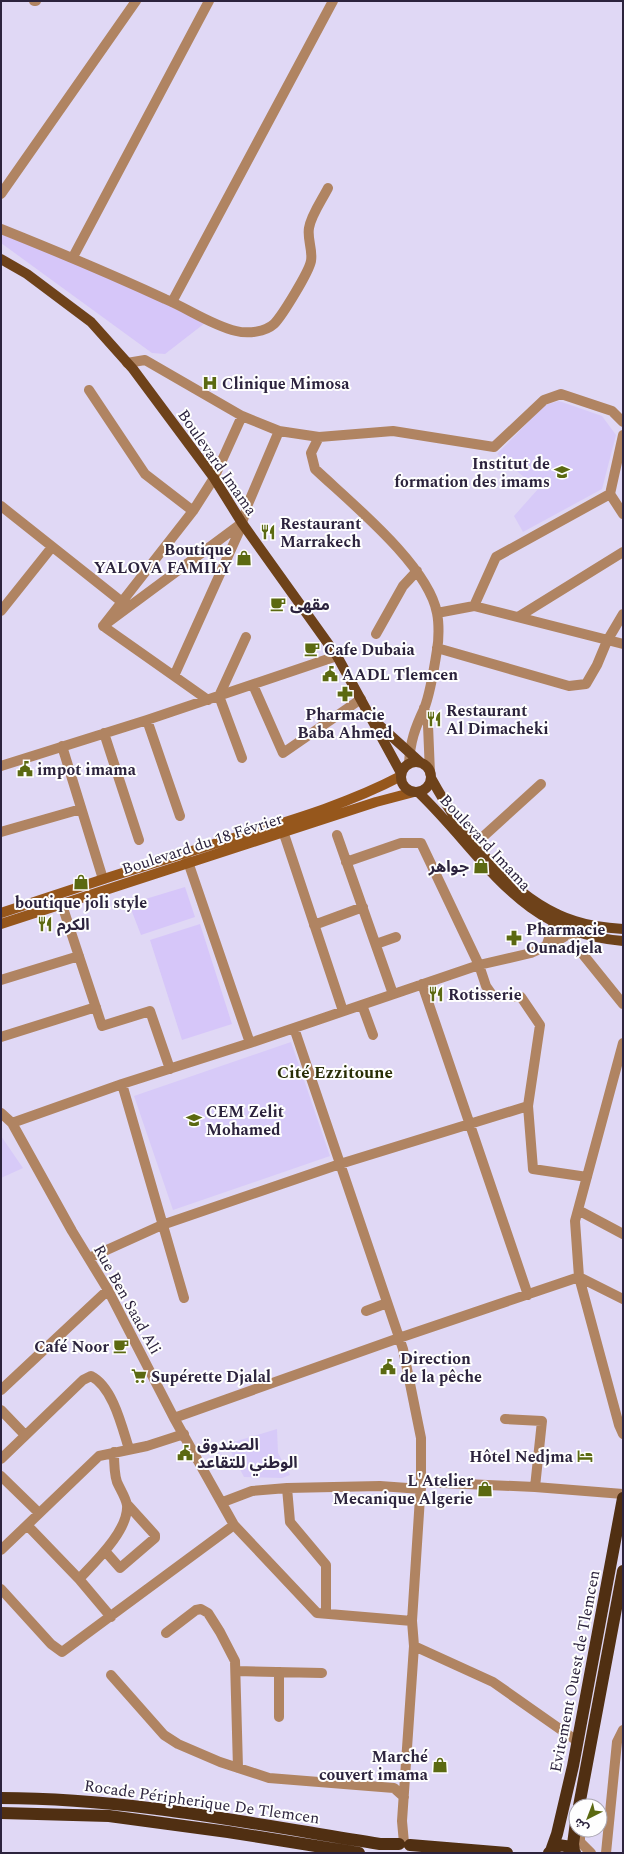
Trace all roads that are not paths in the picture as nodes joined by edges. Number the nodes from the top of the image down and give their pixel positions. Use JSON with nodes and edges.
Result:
{"nodes":[{"id":1,"x":136,"y":1,"type":"edge"},
{"id":2,"x":209,"y":1,"type":"edge"},
{"id":3,"x":333,"y":1,"type":"edge"},
{"id":4,"x":328,"y":188,"type":"dead end"},
{"id":5,"x":1,"y":194,"type":"edge"},
{"id":6,"x":1,"y":229,"type":"edge"},
{"id":7,"x":72,"y":257,"type":"junction"},
{"id":8,"x":1,"y":259,"type":"edge"},
{"id":9,"x":172,"y":302,"type":"junction"},
{"id":10,"x":127,"y":363,"type":"junction"},
{"id":11,"x":89,"y":390,"type":"dead end"},
{"id":12,"x":242,"y":416,"type":"junction"},
{"id":13,"x":623,"y":422,"type":"edge"},
{"id":14,"x":279,"y":431,"type":"junction"},
{"id":15,"x":623,"y":435,"type":"edge"},
{"id":16,"x":319,"y":437,"type":"junction"},
{"id":17,"x":214,"y":478,"type":"junction"},
{"id":18,"x":610,"y":494,"type":"junction"},
{"id":19,"x":1,"y":506,"type":"edge"},
{"id":20,"x":194,"y":510,"type":"junction"},
{"id":21,"x":623,"y":514,"type":"edge"},
{"id":22,"x":242,"y":523,"type":"junction"},
{"id":23,"x":52,"y":547,"type":"junction"},
{"id":24,"x":623,"y":552,"type":"edge"},
{"id":25,"x":418,"y":571,"type":"junction"},
{"id":26,"x":122,"y":602,"type":"junction"},
{"id":27,"x":474,"y":606,"type":"junction"},
{"id":28,"x":1,"y":611,"type":"edge"},
{"id":29,"x":437,"y":613,"type":"junction"},
{"id":30,"x":623,"y":614,"type":"edge"},
{"id":31,"x":518,"y":617,"type":"junction"},
{"id":32,"x":103,"y":626,"type":"junction"},
{"id":33,"x":376,"y":634,"type":"dead end"},
{"id":34,"x":246,"y":637,"type":"dead end"},
{"id":35,"x":607,"y":641,"type":"junction"},
{"id":36,"x":623,"y":644,"type":"edge"},
{"id":37,"x":437,"y":648,"type":"junction"},
{"id":38,"x":336,"y":656,"type":"junction"},
{"id":39,"x":174,"y":676,"type":"junction"},
{"id":40,"x":254,"y":685,"type":"junction"},
{"id":41,"x":219,"y":696,"type":"junction"},
{"id":42,"x":361,"y":698,"type":"junction"},
{"id":43,"x":208,"y":700,"type":"junction"},
{"id":44,"x":424,"y":708,"type":"junction"},
{"id":45,"x":371,"y":718,"type":"junction"},
{"id":46,"x":146,"y":720,"type":"junction"},
{"id":47,"x":104,"y":733,"type":"junction"},
{"id":48,"x":62,"y":746,"type":"junction"},
{"id":49,"x":242,"y":758,"type":"dead end"},
{"id":50,"x":409,"y":759,"type":"junction"},
{"id":51,"x":1,"y":766,"type":"edge"},
{"id":52,"x":401,"y":774,"type":"junction"},
{"id":53,"x":431,"y":775,"type":"junction"},
{"id":54,"x":542,"y":784,"type":"dead end"},
{"id":55,"x":416,"y":792,"type":"junction"},
{"id":56,"x":81,"y":808,"type":"junction"},
{"id":57,"x":180,"y":816,"type":"dead end"},
{"id":58,"x":282,"y":828,"type":"junction"},
{"id":59,"x":1,"y":832,"type":"edge"},
{"id":60,"x":337,"y":835,"type":"dead end"},
{"id":61,"x":139,"y":840,"type":"dead end"},
{"id":62,"x":475,"y":844,"type":"junction"},
{"id":63,"x":187,"y":858,"type":"junction"},
{"id":64,"x":346,"y":862,"type":"junction"},
{"id":65,"x":103,"y":879,"type":"junction"},
{"id":66,"x":62,"y":905,"type":"junction"},
{"id":67,"x":363,"y":907,"type":"junction"},
{"id":68,"x":1,"y":913,"type":"edge"},
{"id":69,"x":555,"y":918,"type":"junction"},
{"id":70,"x":1,"y":924,"type":"edge"},
{"id":71,"x":314,"y":925,"type":"junction"},
{"id":72,"x":574,"y":927,"type":"junction"},
{"id":73,"x":623,"y":929,"type":"edge"},
{"id":74,"x":396,"y":937,"type":"dead end"},
{"id":75,"x":623,"y":940,"type":"edge"},
{"id":76,"x":376,"y":944,"type":"junction"},
{"id":77,"x":546,"y":947,"type":"junction"},
{"id":78,"x":79,"y":956,"type":"junction"},
{"id":79,"x":479,"y":965,"type":"junction"},
{"id":80,"x":1,"y":980,"type":"edge"},
{"id":81,"x":422,"y":984,"type":"junction"},
{"id":82,"x":393,"y":994,"type":"junction"},
{"id":83,"x":623,"y":1004,"type":"edge"},
{"id":84,"x":362,"y":1005,"type":"junction"},
{"id":85,"x":96,"y":1007,"type":"junction"},
{"id":86,"x":343,"y":1011,"type":"junction"},
{"id":87,"x":294,"y":1028,"type":"junction"},
{"id":88,"x":373,"y":1035,"type":"dead end"},
{"id":89,"x":1,"y":1037,"type":"edge"},
{"id":90,"x":250,"y":1043,"type":"junction"},
{"id":91,"x":623,"y":1043,"type":"edge"},
{"id":92,"x":170,"y":1068,"type":"junction"},
{"id":93,"x":122,"y":1084,"type":"junction"},
{"id":94,"x":528,"y":1106,"type":"junction"},
{"id":95,"x":1,"y":1113,"type":"edge"},
{"id":96,"x":12,"y":1123,"type":"junction"},
{"id":97,"x":470,"y":1123,"type":"junction"},
{"id":98,"x":340,"y":1164,"type":"junction"},
{"id":99,"x":587,"y":1177,"type":"junction"},
{"id":100,"x":578,"y":1210,"type":"junction"},
{"id":101,"x":162,"y":1225,"type":"junction"},
{"id":102,"x":623,"y":1234,"type":"edge"},
{"id":103,"x":89,"y":1258,"type":"junction"},
{"id":104,"x":579,"y":1277,"type":"junction"},
{"id":105,"x":108,"y":1290,"type":"junction"},
{"id":106,"x":528,"y":1294,"type":"junction"},
{"id":107,"x":184,"y":1298,"type":"dead end"},
{"id":108,"x":623,"y":1299,"type":"edge"},
{"id":109,"x":387,"y":1303,"type":"junction"},
{"id":110,"x":366,"y":1311,"type":"dead end"},
{"id":111,"x":399,"y":1338,"type":"junction"},
{"id":112,"x":1,"y":1390,"type":"edge"},
{"id":113,"x":1,"y":1410,"type":"edge"},
{"id":114,"x":174,"y":1418,"type":"junction"},
{"id":115,"x":505,"y":1419,"type":"dead end"},
{"id":116,"x":184,"y":1434,"type":"junction"},
{"id":117,"x":623,"y":1434,"type":"edge"},
{"id":118,"x":25,"y":1436,"type":"junction"},
{"id":119,"x":129,"y":1449,"type":"junction"},
{"id":120,"x":114,"y":1452,"type":"junction"},
{"id":121,"x":1,"y":1459,"type":"edge"},
{"id":122,"x":1,"y":1476,"type":"edge"},
{"id":123,"x":421,"y":1485,"type":"junction"},
{"id":124,"x":535,"y":1487,"type":"junction"},
{"id":125,"x":287,"y":1488,"type":"junction"},
{"id":126,"x":623,"y":1494,"type":"edge"},
{"id":127,"x":623,"y":1498,"type":"edge"},
{"id":128,"x":223,"y":1502,"type":"junction"},
{"id":129,"x":127,"y":1504,"type":"junction"},
{"id":130,"x":39,"y":1514,"type":"junction"},
{"id":131,"x":27,"y":1525,"type":"junction"},
{"id":132,"x":234,"y":1526,"type":"junction"},
{"id":133,"x":1,"y":1550,"type":"edge"},
{"id":134,"x":105,"y":1551,"type":"junction"},
{"id":135,"x":623,"y":1571,"type":"edge"},
{"id":136,"x":79,"y":1579,"type":"junction"},
{"id":137,"x":1,"y":1590,"type":"edge"},
{"id":138,"x":326,"y":1614,"type":"junction"},
{"id":139,"x":111,"y":1617,"type":"junction"},
{"id":140,"x":412,"y":1621,"type":"junction"},
{"id":141,"x":166,"y":1633,"type":"dead end"},
{"id":142,"x":414,"y":1646,"type":"junction"},
{"id":143,"x":236,"y":1671,"type":"junction"},
{"id":144,"x":279,"y":1672,"type":"junction"},
{"id":145,"x":322,"y":1673,"type":"dead end"},
{"id":146,"x":111,"y":1675,"type":"dead end"},
{"id":147,"x":279,"y":1717,"type":"dead end"},
{"id":148,"x":623,"y":1730,"type":"edge"},
{"id":149,"x":577,"y":1741,"type":"junction"},
{"id":150,"x":238,"y":1768,"type":"junction"},
{"id":151,"x":404,"y":1797,"type":"junction"},
{"id":152,"x":1,"y":1798,"type":"edge"},
{"id":153,"x":581,"y":1798,"type":"edge"},
{"id":154,"x":1,"y":1813,"type":"edge"},
{"id":155,"x":574,"y":1838,"type":"edge"},
{"id":156,"x":580,"y":1838,"type":"edge"},
{"id":157,"x":404,"y":1848,"type":"edge"},
{"id":158,"x":548,"y":1851,"type":"edge"},
{"id":159,"x":575,"y":1852,"type":"edge"},
{"id":160,"x":359,"y":1853,"type":"edge"},
{"id":161,"x":508,"y":1853,"type":"edge"},
{"id":162,"x":591,"y":1853,"type":"edge"},
{"id":163,"x":606,"y":1853,"type":"edge"}],
"edges":[{"from":1,"to":5,"type":"street"},
{"from":2,"to":7,"type":"street"},
{"from":3,"to":9,"type":"street"},
{"from":4,"to":9,"type":"street"},
{"from":6,"to":7,"type":"street"},
{"from":7,"to":9,"type":"street"},
{"from":8,"to":10,"type":"main road","name":"Boulevard Imama"},
{"from":10,"to":12,"type":"street"},
{"from":10,"to":17,"type":"main road","name":"Boulevard Imama"},
{"from":11,"to":20,"type":"street"},
{"from":12,"to":14,"type":"street"},
{"from":12,"to":17,"type":"street"},
{"from":13,"to":16,"type":"street"},
{"from":14,"to":16,"type":"street"},
{"from":14,"to":22,"type":"street"},
{"from":15,"to":18,"type":"street"},
{"from":16,"to":25,"type":"street"},
{"from":17,"to":20,"type":"street"},
{"from":17,"to":22,"type":"main road","name":"Boulevard Imama"},
{"from":18,"to":21,"type":"street"},
{"from":18,"to":27,"type":"street"},
{"from":19,"to":23,"type":"street"},
{"from":20,"to":26,"type":"street"},
{"from":22,"to":32,"type":"street"},
{"from":22,"to":38,"type":"main road","name":"Boulevard Imama"},
{"from":22,"to":39,"type":"street"},
{"from":23,"to":26,"type":"street"},
{"from":23,"to":28,"type":"street"},
{"from":24,"to":31,"type":"street"},
{"from":25,"to":29,"type":"street"},
{"from":25,"to":33,"type":"street"},
{"from":26,"to":32,"type":"street"},
{"from":27,"to":29,"type":"street"},
{"from":27,"to":31,"type":"street"},
{"from":29,"to":37,"type":"street"},
{"from":30,"to":35,"type":"street"},
{"from":31,"to":35,"type":"street"},
{"from":32,"to":39,"type":"street"},
{"from":34,"to":41,"type":"street"},
{"from":35,"to":36,"type":"street"},
{"from":35,"to":37,"type":"street"},
{"from":37,"to":44,"type":"street"},
{"from":38,"to":40,"type":"street"},
{"from":38,"to":42,"type":"main road","name":"Boulevard Imama"},
{"from":39,"to":43,"type":"street"},
{"from":40,"to":41,"type":"street"},
{"from":40,"to":42,"type":"street"},
{"from":41,"to":43,"type":"street"},
{"from":41,"to":49,"type":"street"},
{"from":42,"to":45,"type":"main road","name":"Boulevard Imama"},
{"from":43,"to":46,"type":"street"},
{"from":44,"to":50,"type":"street"},
{"from":44,"to":53,"type":"street"},
{"from":45,"to":50,"type":"main road","name":"Boulevard Imama"},
{"from":45,"to":52,"type":"main road","name":"Boulevard Imama"},
{"from":46,"to":47,"type":"street"},
{"from":46,"to":57,"type":"street"},
{"from":47,"to":48,"type":"street"},
{"from":47,"to":61,"type":"street"},
{"from":48,"to":51,"type":"street"},
{"from":48,"to":56,"type":"street"},
{"from":50,"to":52,"type":"main road"},
{"from":50,"to":53,"type":"main road"},
{"from":52,"to":55,"type":"main road"},
{"from":52,"to":58,"type":"main road","name":"Boulevard du 18 Février"},
{"from":53,"to":55,"type":"main road"},
{"from":53,"to":62,"type":"main road","name":"Boulevard Imama"},
{"from":54,"to":62,"type":"street"},
{"from":55,"to":58,"type":"main road","name":"Boulevard du 18 Février"},
{"from":55,"to":69,"type":"main road","name":"Boulevard Imama"},
{"from":56,"to":59,"type":"street"},
{"from":56,"to":65,"type":"street"},
{"from":58,"to":63,"type":"main road","name":"Boulevard du 18 Février"},
{"from":58,"to":71,"type":"street"},
{"from":60,"to":64,"type":"street"},
{"from":62,"to":69,"type":"main road","name":"Boulevard Imama"},
{"from":63,"to":65,"type":"main road","name":"Boulevard du 18 Février"},
{"from":63,"to":66,"type":"main road","name":"Boulevard du 18 Février"},
{"from":63,"to":90,"type":"street"},
{"from":64,"to":67,"type":"street"},
{"from":64,"to":79,"type":"street"},
{"from":65,"to":68,"type":"main road","name":"Boulevard du 18 Février"},
{"from":66,"to":70,"type":"main road","name":"Boulevard du 18 Février"},
{"from":66,"to":78,"type":"street"},
{"from":67,"to":71,"type":"street"},
{"from":67,"to":76,"type":"street"},
{"from":69,"to":72,"type":"main road","name":"Boulevard Imama"},
{"from":69,"to":77,"type":"street"},
{"from":71,"to":86,"type":"street"},
{"from":72,"to":73,"type":"main road","name":"Boulevard Imama"},
{"from":72,"to":75,"type":"main road","name":"Boulevard Imama"},
{"from":72,"to":77,"type":"street"},
{"from":72,"to":83,"type":"street"},
{"from":74,"to":76,"type":"street"},
{"from":76,"to":82,"type":"street"},
{"from":77,"to":79,"type":"street"},
{"from":78,"to":80,"type":"street"},
{"from":78,"to":85,"type":"street"},
{"from":79,"to":81,"type":"street"},
{"from":79,"to":94,"type":"street"},
{"from":81,"to":82,"type":"street"},
{"from":81,"to":97,"type":"street"},
{"from":82,"to":84,"type":"street"},
{"from":84,"to":86,"type":"street"},
{"from":84,"to":88,"type":"street"},
{"from":85,"to":89,"type":"street"},
{"from":85,"to":92,"type":"street"},
{"from":86,"to":87,"type":"street"},
{"from":87,"to":90,"type":"street"},
{"from":87,"to":98,"type":"street"},
{"from":90,"to":92,"type":"street"},
{"from":91,"to":99,"type":"street"},
{"from":92,"to":93,"type":"street"},
{"from":93,"to":96,"type":"street"},
{"from":93,"to":101,"type":"street"},
{"from":94,"to":97,"type":"street"},
{"from":94,"to":99,"type":"street"},
{"from":95,"to":96,"type":"street","name":"Rue Ben Saad Ali"},
{"from":96,"to":103,"type":"street","name":"Rue Ben Saad Ali"},
{"from":97,"to":98,"type":"street"},
{"from":97,"to":106,"type":"street"},
{"from":98,"to":101,"type":"street"},
{"from":98,"to":109,"type":"street"},
{"from":99,"to":100,"type":"street"},
{"from":100,"to":102,"type":"street"},
{"from":100,"to":104,"type":"street"},
{"from":101,"to":103,"type":"street"},
{"from":101,"to":107,"type":"street"},
{"from":103,"to":105,"type":"street","name":"Rue Ben Saad Ali"},
{"from":104,"to":106,"type":"street"},
{"from":104,"to":108,"type":"street"},
{"from":104,"to":117,"type":"street"},
{"from":105,"to":112,"type":"street"},
{"from":105,"to":114,"type":"street","name":"Rue Ben Saad Ali"},
{"from":106,"to":111,"type":"street"},
{"from":109,"to":110,"type":"street"},
{"from":109,"to":111,"type":"street"},
{"from":111,"to":114,"type":"street"},
{"from":111,"to":123,"type":"street"},
{"from":113,"to":118,"type":"street"},
{"from":114,"to":116,"type":"street","name":"Rue Ben Saad Ali"},
{"from":115,"to":124,"type":"street"},
{"from":116,"to":119,"type":"street"},
{"from":116,"to":128,"type":"street","name":"Rue Ben Saad Ali"},
{"from":118,"to":119,"type":"street"},
{"from":118,"to":121,"type":"street"},
{"from":119,"to":120,"type":"street"},
{"from":120,"to":129,"type":"street"},
{"from":120,"to":130,"type":"street"},
{"from":122,"to":130,"type":"street"},
{"from":123,"to":124,"type":"street"},
{"from":123,"to":125,"type":"street"},
{"from":123,"to":140,"type":"street"},
{"from":124,"to":126,"type":"street"},
{"from":125,"to":128,"type":"street"},
{"from":125,"to":138,"type":"street"},
{"from":127,"to":149,"type":"highway","name":"Evitement Ouest de Tlemcen"},
{"from":128,"to":132,"type":"street","name":"Rue Ben Saad Ali"},
{"from":129,"to":134,"type":"street"},
{"from":129,"to":134,"type":"street"},
{"from":130,"to":131,"type":"street"},
{"from":131,"to":133,"type":"street"},
{"from":131,"to":136,"type":"street"},
{"from":132,"to":138,"type":"street","name":"Rue Ben Saad Ali"},
{"from":132,"to":139,"type":"street"},
{"from":134,"to":136,"type":"street"},
{"from":135,"to":153,"type":"highway","name":"Evitement Ouest de Tlemcen"},
{"from":136,"to":139,"type":"street"},
{"from":137,"to":139,"type":"street"},
{"from":138,"to":140,"type":"street","name":"Rue Ben Saad Ali"},
{"from":140,"to":142,"type":"street"},
{"from":141,"to":143,"type":"street"},
{"from":142,"to":149,"type":"street"},
{"from":142,"to":151,"type":"street"},
{"from":143,"to":144,"type":"street"},
{"from":143,"to":150,"type":"street"},
{"from":144,"to":145,"type":"street"},
{"from":144,"to":147,"type":"street"},
{"from":146,"to":150,"type":"street"},
{"from":148,"to":163,"type":"street"},
{"from":149,"to":158,"type":"highway","name":"Evitement Ouest de Tlemcen"},
{"from":150,"to":151,"type":"street"},
{"from":151,"to":157,"type":"street"},
{"from":152,"to":157,"type":"highway","name":"Rocade Péripherique De Tlemcen"},
{"from":154,"to":160,"type":"highway"},
{"from":155,"to":159,"type":"highway","name":"Evitement Ouest de Tlemcen"},
{"from":156,"to":162,"type":"street"},
{"from":157,"to":161,"type":"highway","name":"Rocade Péripherique De Tlemcen"},
{"from":158,"to":159,"type":"highway","name":"Evitement Ouest de Tlemcen"}]}
